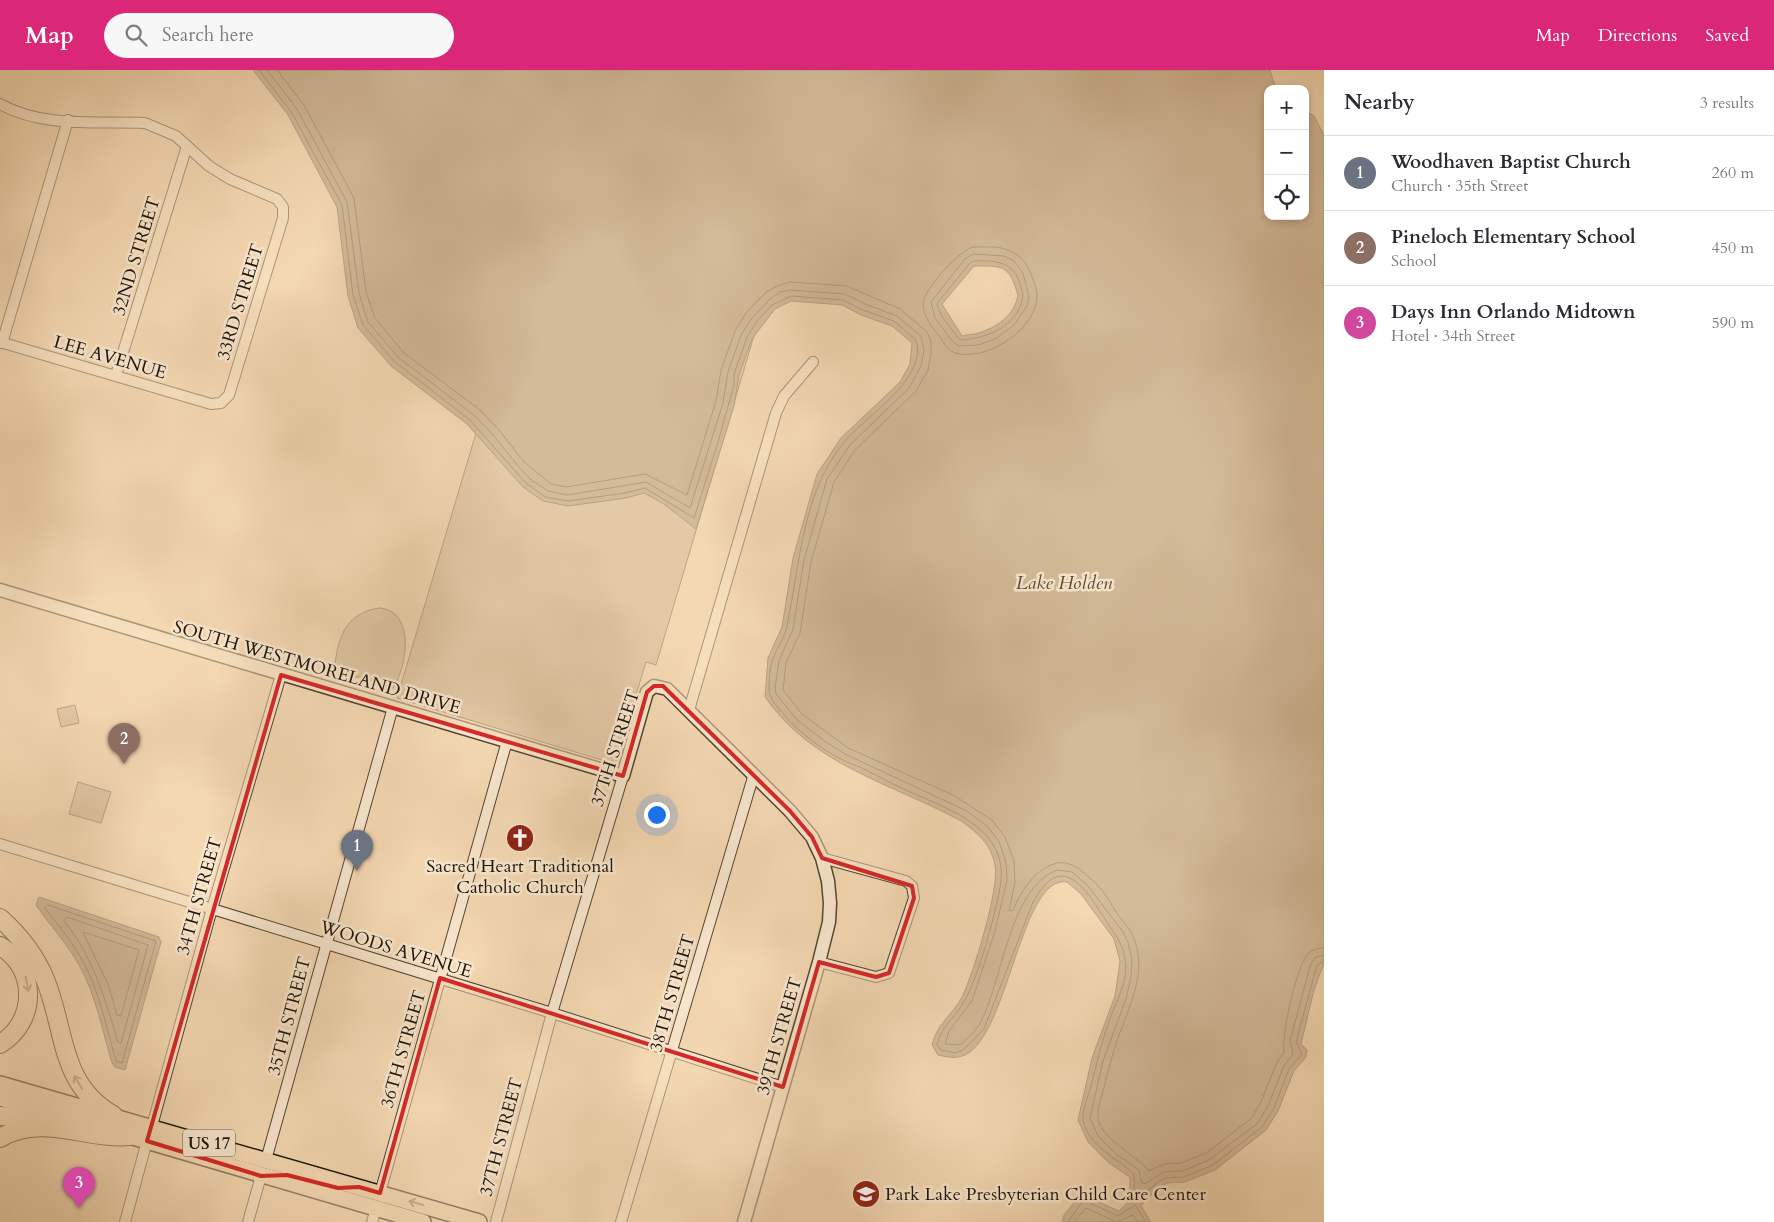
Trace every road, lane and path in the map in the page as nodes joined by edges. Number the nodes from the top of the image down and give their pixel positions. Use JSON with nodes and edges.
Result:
{"nodes":[{"id":1,"x":0,"y":104,"type":"edge"},
{"id":2,"x":68,"y":120,"type":"junction"},
{"id":3,"x":187,"y":146,"type":"junction"},
{"id":4,"x":1,"y":343,"type":"edge"},
{"id":5,"x":813,"y":362,"type":"dead end"},
{"id":6,"x":116,"y":375,"type":"junction"},
{"id":7,"x":211,"y":404,"type":"joint"},
{"id":8,"x":0,"y":590,"type":"edge"},
{"id":9,"x":281,"y":675,"type":"junction"},
{"id":10,"x":393,"y":707,"type":"junction"},
{"id":11,"x":689,"y":710,"type":"junction"},
{"id":12,"x":507,"y":741,"type":"junction"},
{"id":13,"x":754,"y":774,"type":"junction"},
{"id":14,"x":623,"y":776,"type":"junction"},
{"id":15,"x":0,"y":844,"type":"edge"},
{"id":16,"x":822,"y":858,"type":"junction"},
{"id":17,"x":212,"y":909,"type":"junction"},
{"id":18,"x":0,"y":918,"type":"edge"},
{"id":19,"x":325,"y":945,"type":"junction"},
{"id":20,"x":0,"y":946,"type":"edge"},
{"id":21,"x":819,"y":962,"type":"junction"},
{"id":22,"x":440,"y":978,"type":"junction"},
{"id":23,"x":552,"y":1013,"type":"junction"},
{"id":24,"x":0,"y":1044,"type":"edge"},
{"id":25,"x":672,"y":1051,"type":"junction"},
{"id":26,"x":0,"y":1084,"type":"edge"},
{"id":27,"x":783,"y":1086,"type":"junction"},
{"id":28,"x":0,"y":1098,"type":"edge"},
{"id":29,"x":0,"y":1116,"type":"edge"},
{"id":30,"x":112,"y":1123,"type":"junction"},
{"id":31,"x":149,"y":1134,"type":"junction"},
{"id":32,"x":130,"y":1136,"type":"junction"},
{"id":33,"x":0,"y":1138,"type":"edge"},
{"id":34,"x":266,"y":1160,"type":"junction"},
{"id":35,"x":261,"y":1176,"type":"junction"},
{"id":36,"x":359,"y":1187,"type":"junction"},
{"id":37,"x":380,"y":1193,"type":"junction"},
{"id":38,"x":374,"y":1215,"type":"edge"},
{"id":39,"x":124,"y":1222,"type":"edge"},
{"id":40,"x":248,"y":1222,"type":"edge"},
{"id":41,"x":423,"y":1222,"type":"edge"},
{"id":42,"x":479,"y":1222,"type":"edge"},
{"id":43,"x":496,"y":1222,"type":"edge"},
{"id":44,"x":621,"y":1222,"type":"edge"},
{"id":45,"x":744,"y":1222,"type":"edge"}],
"edges":[{"from":1,"to":2,"type":"street"},
{"from":2,"to":3,"type":"street"},
{"from":2,"to":4,"type":"street"},
{"from":3,"to":6,"type":"street","name":"32ND STREET"},
{"from":3,"to":7,"type":"street","name":"33RD STREET"},
{"from":4,"to":6,"type":"street","name":"LEE AVENUE"},
{"from":5,"to":11,"type":"street"},
{"from":6,"to":7,"type":"street","name":"LEE AVENUE"},
{"from":8,"to":9,"type":"street","name":"SOUTH WESTMORELAND DRIVE"},
{"from":9,"to":10,"type":"street","name":"SOUTH WESTMORELAND DRIVE"},
{"from":9,"to":17,"type":"street","name":"34TH STREET"},
{"from":10,"to":12,"type":"street","name":"SOUTH WESTMORELAND DRIVE"},
{"from":10,"to":19,"type":"street","name":"35TH STREET"},
{"from":11,"to":13,"type":"street","name":"39TH STREET"},
{"from":11,"to":14,"type":"street","name":"37TH STREET"},
{"from":12,"to":14,"type":"street","name":"SOUTH WESTMORELAND DRIVE"},
{"from":12,"to":22,"type":"street","name":"36TH STREET"},
{"from":13,"to":16,"type":"street","name":"39TH STREET"},
{"from":13,"to":25,"type":"street","name":"38TH STREET"},
{"from":14,"to":23,"type":"street","name":"37TH STREET"},
{"from":15,"to":17,"type":"street","name":"WOODS AVENUE"},
{"from":16,"to":21,"type":"street","name":"39TH STREET"},
{"from":16,"to":21,"type":"street"},
{"from":17,"to":19,"type":"street","name":"WOODS AVENUE"},
{"from":17,"to":31,"type":"street","name":"34TH STREET"},
{"from":30,"to":18,"type":"highway","one_way":true},
{"from":19,"to":22,"type":"street","name":"WOODS AVENUE"},
{"from":19,"to":34,"type":"street","name":"35TH STREET"},
{"from":20,"to":24,"type":"highway","one_way":true},
{"from":21,"to":27,"type":"street","name":"39TH STREET"},
{"from":22,"to":23,"type":"street","name":"WOODS AVENUE"},
{"from":22,"to":37,"type":"street","name":"36TH STREET"},
{"from":23,"to":25,"type":"street","name":"WOODS AVENUE"},
{"from":23,"to":43,"type":"street","name":"37TH STREET"},
{"from":25,"to":27,"type":"street","name":"WOODS AVENUE"},
{"from":25,"to":44,"type":"street","name":"38TH STREET"},
{"from":26,"to":30,"type":"main road","number":"US 17"},
{"from":27,"to":45,"type":"street","name":"39TH STREET"},
{"from":28,"to":30,"type":"main road","number":"US 17"},
{"from":29,"to":30,"type":"highway"},
{"from":30,"to":31,"type":"main road","number":"US 17"},
{"from":30,"to":32,"type":"main road","number":"US 17"},
{"from":31,"to":32,"type":"main road","number":"US 17"},
{"from":31,"to":34,"type":"main road","number":"US 17"},
{"from":31,"to":35,"type":"main road","number":"US 17"},
{"from":31,"to":39,"type":"street","name":"34TH STREET"},
{"from":32,"to":33,"type":"highway"},
{"from":34,"to":36,"type":"main road","number":"US 17"},
{"from":35,"to":36,"type":"main road"},
{"from":35,"to":38,"type":"main road","number":"US 17"},
{"from":35,"to":40,"type":"street"},
{"from":36,"to":37,"type":"main road","number":"US 17"},
{"from":42,"to":37,"type":"main road","number":"US 17","one_way":true},
{"from":38,"to":41,"type":"main road","number":"US 17"}]}
